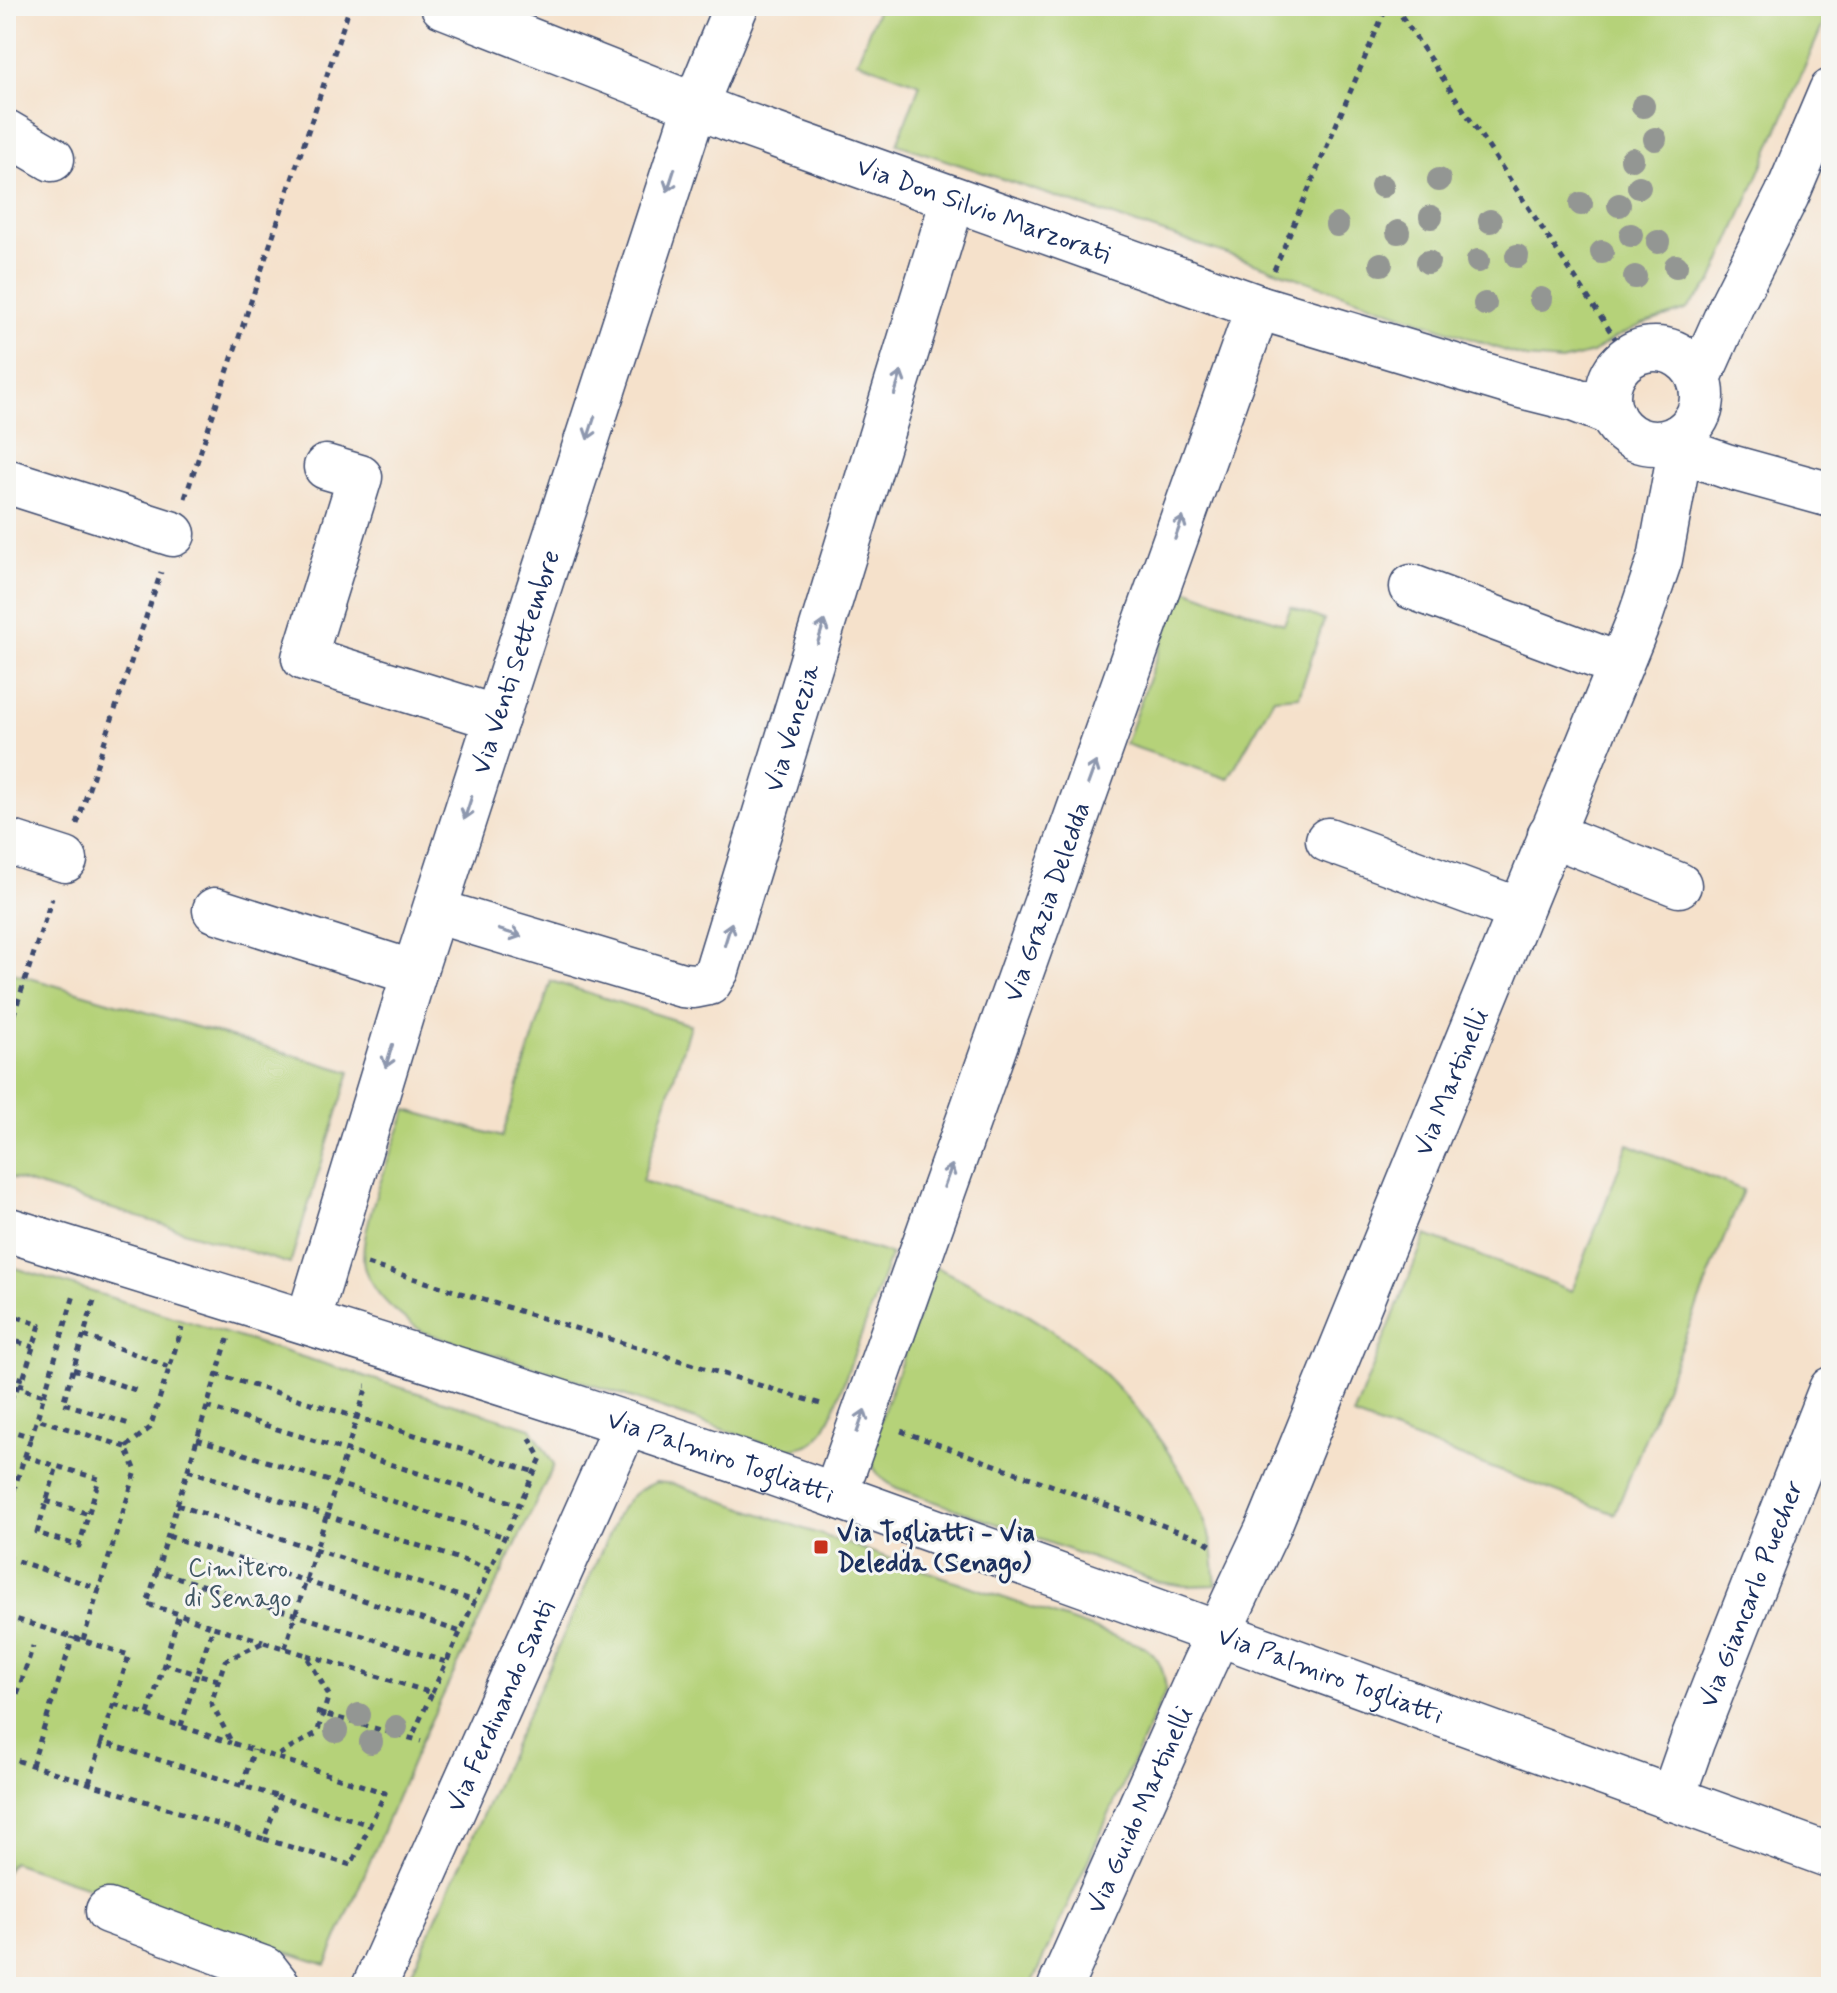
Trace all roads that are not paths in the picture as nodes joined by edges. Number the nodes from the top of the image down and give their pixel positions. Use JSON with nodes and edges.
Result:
{"nodes":[{"id":1,"x":443,"y":6,"type":"edge"},
{"id":2,"x":736,"y":6,"type":"edge"},
{"id":3,"x":1830,"y":95,"type":"edge"},
{"id":4,"x":695,"y":106,"type":"junction"},
{"id":5,"x":6,"y":132,"type":"edge"},
{"id":6,"x":52,"y":159,"type":"dead end"},
{"id":7,"x":953,"y":200,"type":"junction"},
{"id":8,"x":1733,"y":302,"type":"junction"},
{"id":9,"x":1258,"y":307,"type":"junction"},
{"id":10,"x":1700,"y":383,"type":"junction"},
{"id":11,"x":1645,"y":404,"type":"junction"},
{"id":12,"x":326,"y":467,"type":"dead end"},
{"id":13,"x":1764,"y":475,"type":"junction"},
{"id":14,"x":6,"y":481,"type":"edge"},
{"id":15,"x":1831,"y":495,"type":"edge"},
{"id":16,"x":1666,"y":525,"type":"junction"},
{"id":17,"x":173,"y":534,"type":"dead end"},
{"id":18,"x":1412,"y":587,"type":"dead end"},
{"id":19,"x":1620,"y":665,"type":"junction"},
{"id":20,"x":497,"y":718,"type":"junction"},
{"id":21,"x":1550,"y":834,"type":"junction"},
{"id":22,"x":1328,"y":840,"type":"dead end"},
{"id":23,"x":6,"y":841,"type":"edge"},
{"id":24,"x":65,"y":860,"type":"dead end"},
{"id":25,"x":1679,"y":885,"type":"dead end"},
{"id":26,"x":215,"y":910,"type":"dead end"},
{"id":27,"x":1519,"y":910,"type":"junction"},
{"id":28,"x":435,"y":911,"type":"junction"},
{"id":29,"x":414,"y":973,"type":"junction"},
{"id":30,"x":6,"y":1229,"type":"edge"},
{"id":31,"x":308,"y":1322,"type":"junction"},
{"id":32,"x":1831,"y":1389,"type":"edge"},
{"id":33,"x":626,"y":1424,"type":"junction"},
{"id":34,"x":835,"y":1495,"type":"junction"},
{"id":35,"x":1218,"y":1633,"type":"junction"},
{"id":36,"x":1672,"y":1799,"type":"junction"},
{"id":37,"x":1831,"y":1856,"type":"edge"},
{"id":38,"x":108,"y":1911,"type":"dead end"},
{"id":39,"x":279,"y":1987,"type":"edge"},
{"id":40,"x":374,"y":1987,"type":"edge"},
{"id":41,"x":1060,"y":1987,"type":"edge"}],
"edges":[{"from":1,"to":4,"type":"street","name":"Via Don Silvio Marzorati"},
{"from":2,"to":4,"type":"street","name":"Via Venti Settembre"},
{"from":3,"to":8,"type":"street"},
{"from":4,"to":7,"type":"street","name":"Via Don Silvio Marzorati"},
{"from":4,"to":20,"type":"street","name":"Via Venti Settembre","one_way":true},
{"from":5,"to":6,"type":"street"},
{"from":7,"to":9,"type":"street","name":"Via Don Silvio Marzorati"},
{"from":28,"to":7,"type":"street","name":"Via Venezia","one_way":true},
{"from":8,"to":10,"type":"street"},
{"from":8,"to":11,"type":"street"},
{"from":9,"to":11,"type":"street","name":"Via Don Silvio Marzorati"},
{"from":34,"to":9,"type":"street","name":"Via Grazia Deledda","one_way":true},
{"from":10,"to":11,"type":"street"},
{"from":10,"to":11,"type":"street"},
{"from":10,"to":13,"type":"street"},
{"from":11,"to":13,"type":"street"},
{"from":11,"to":16,"type":"street","name":"Via Martinelli"},
{"from":12,"to":20,"type":"street"},
{"from":13,"to":15,"type":"street"},
{"from":13,"to":16,"type":"street","name":"Via Martinelli"},
{"from":14,"to":17,"type":"street"},
{"from":16,"to":19,"type":"street","name":"Via Martinelli"},
{"from":18,"to":19,"type":"street"},
{"from":19,"to":21,"type":"street","name":"Via Martinelli"},
{"from":20,"to":28,"type":"street","name":"Via Venti Settembre","one_way":true},
{"from":21,"to":25,"type":"street"},
{"from":21,"to":27,"type":"street","name":"Via Martinelli"},
{"from":22,"to":27,"type":"street"},
{"from":23,"to":24,"type":"street"},
{"from":26,"to":29,"type":"street"},
{"from":27,"to":35,"type":"street","name":"Via Martinelli"},
{"from":28,"to":29,"type":"street","name":"Via Venti Settembre"},
{"from":29,"to":31,"type":"street","name":"Via Venti Settembre","one_way":true},
{"from":30,"to":31,"type":"street","name":"Via Palmiro Togliatti"},
{"from":31,"to":33,"type":"street","name":"Via Palmiro Togliatti"},
{"from":32,"to":36,"type":"street","name":"Via Giancarlo Puecher"},
{"from":33,"to":34,"type":"street","name":"Via Palmiro Togliatti"},
{"from":33,"to":40,"type":"street","name":"Via Ferdinando Santi"},
{"from":34,"to":35,"type":"street","name":"Via Palmiro Togliatti"},
{"from":35,"to":36,"type":"street","name":"Via Palmiro Togliatti"},
{"from":35,"to":41,"type":"street","name":"Via Guido Martinelli"},
{"from":36,"to":37,"type":"street","name":"Via Palmiro Togliatti"},
{"from":38,"to":39,"type":"street"}]}
